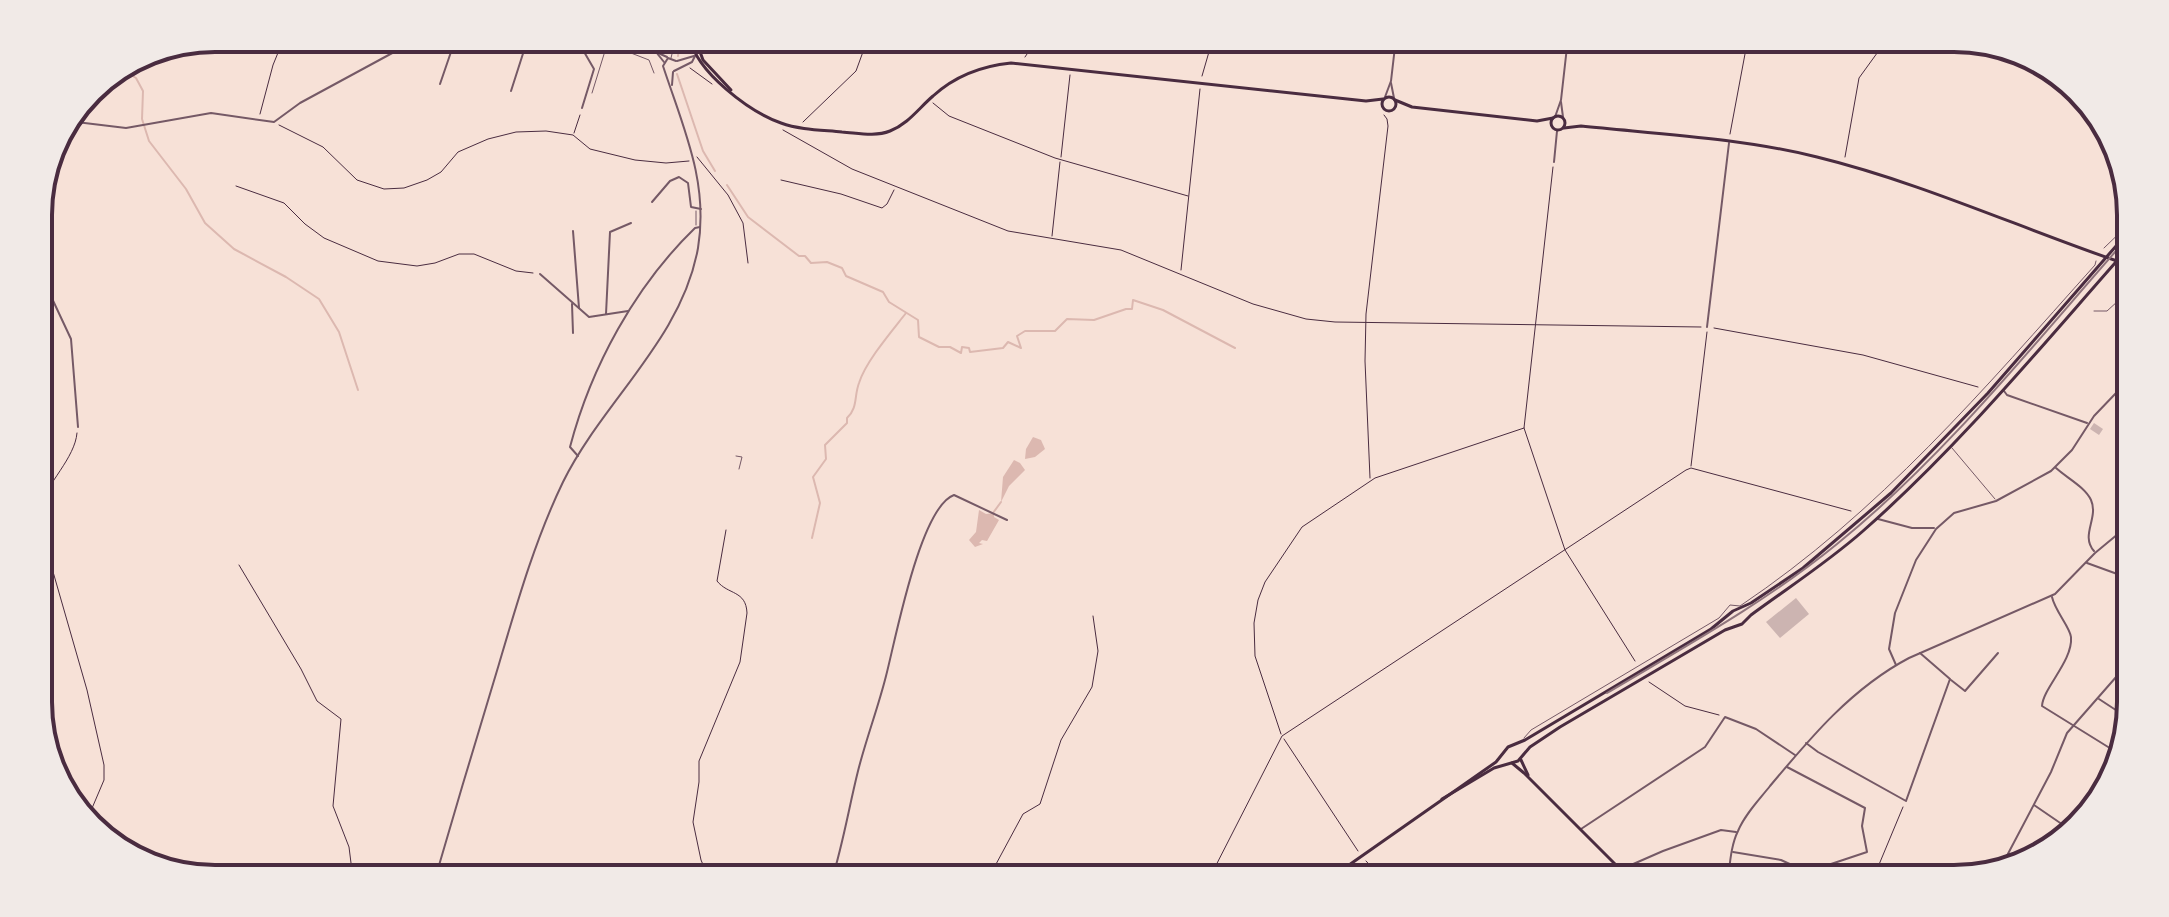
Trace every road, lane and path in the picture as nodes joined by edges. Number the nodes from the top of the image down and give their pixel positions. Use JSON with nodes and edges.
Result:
{"nodes":[{"id":1,"x":278,"y":52,"type":"edge"},
{"id":2,"x":394,"y":52,"type":"edge"},
{"id":3,"x":451,"y":52,"type":"edge"},
{"id":4,"x":524,"y":52,"type":"edge"},
{"id":5,"x":584,"y":52,"type":"edge"},
{"id":6,"x":605,"y":52,"type":"edge"},
{"id":7,"x":629,"y":52,"type":"edge"},
{"id":8,"x":657,"y":52,"type":"edge"},
{"id":9,"x":658,"y":52,"type":"edge"},
{"id":10,"x":672,"y":52,"type":"edge"},
{"id":11,"x":696,"y":52,"type":"edge"},
{"id":12,"x":863,"y":52,"type":"edge"},
{"id":13,"x":1029,"y":52,"type":"edge"},
{"id":14,"x":1209,"y":52,"type":"edge"},
{"id":15,"x":1394,"y":52,"type":"edge"},
{"id":16,"x":1566,"y":52,"type":"edge"},
{"id":17,"x":1745,"y":52,"type":"edge"},
{"id":18,"x":1878,"y":52,"type":"edge"},
{"id":19,"x":697,"y":55,"type":"junction"},
{"id":20,"x":671,"y":58,"type":"junction"},
{"id":21,"x":676,"y":61,"type":"junction"},
{"id":22,"x":664,"y":62,"type":"junction"},
{"id":23,"x":1022,"y":62,"type":"junction"},
{"id":24,"x":1070,"y":67,"type":"junction"},
{"id":25,"x":664,"y":69,"type":"junction"},
{"id":26,"x":675,"y":70,"type":"junction"},
{"id":27,"x":692,"y":70,"type":"dead end"},
{"id":28,"x":654,"y":73,"type":"dead end"},
{"id":29,"x":1391,"y":81,"type":"junction"},
{"id":30,"x":1200,"y":82,"type":"junction"},
{"id":31,"x":440,"y":84,"type":"dead end"},
{"id":32,"x":712,"y":84,"type":"dead end"},
{"id":33,"x":672,"y":87,"type":"junction"},
{"id":34,"x":511,"y":91,"type":"dead end"},
{"id":35,"x":592,"y":93,"type":"dead end"},
{"id":36,"x":1384,"y":98,"type":"junction"},
{"id":37,"x":929,"y":99,"type":"junction"},
{"id":38,"x":1394,"y":99,"type":"junction"},
{"id":39,"x":1561,"y":100,"type":"junction"},
{"id":40,"x":1366,"y":101,"type":"junction"},
{"id":41,"x":1412,"y":107,"type":"junction"},
{"id":42,"x":582,"y":108,"type":"joint"},
{"id":43,"x":1383,"y":109,"type":"junction"},
{"id":44,"x":261,"y":110,"type":"dead end"},
{"id":45,"x":1393,"y":110,"type":"junction"},
{"id":46,"x":1384,"y":115,"type":"dead end"},
{"id":47,"x":1554,"y":118,"type":"junction"},
{"id":48,"x":1564,"y":118,"type":"junction"},
{"id":49,"x":1537,"y":121,"type":"junction"},
{"id":50,"x":80,"y":122,"type":"edge"},
{"id":51,"x":274,"y":122,"type":"junction"},
{"id":52,"x":1581,"y":126,"type":"junction"},
{"id":53,"x":797,"y":127,"type":"junction"},
{"id":54,"x":780,"y":128,"type":"dead end"},
{"id":55,"x":1552,"y":128,"type":"junction"},
{"id":56,"x":1564,"y":128,"type":"junction"},
{"id":57,"x":1557,"y":131,"type":"junction"},
{"id":58,"x":573,"y":135,"type":"junction"},
{"id":59,"x":1729,"y":142,"type":"junction"},
{"id":60,"x":694,"y":158,"type":"junction"},
{"id":61,"x":1060,"y":160,"type":"junction"},
{"id":62,"x":1554,"y":162,"type":"joint"},
{"id":63,"x":1843,"y":164,"type":"junction"},
{"id":64,"x":781,"y":180,"type":"dead end"},
{"id":65,"x":236,"y":186,"type":"dead end"},
{"id":66,"x":895,"y":188,"type":"junction"},
{"id":67,"x":1188,"y":196,"type":"junction"},
{"id":68,"x":652,"y":202,"type":"dead end"},
{"id":69,"x":700,"y":209,"type":"junction"},
{"id":70,"x":631,"y":223,"type":"dead end"},
{"id":71,"x":696,"y":227,"type":"junction"},
{"id":72,"x":701,"y":227,"type":"junction"},
{"id":73,"x":573,"y":231,"type":"dead end"},
{"id":74,"x":2117,"y":236,"type":"edge"},
{"id":75,"x":1052,"y":239,"type":"junction"},
{"id":76,"x":2117,"y":245,"type":"edge"},
{"id":77,"x":2104,"y":248,"type":"dead end"},
{"id":78,"x":2107,"y":257,"type":"junction"},
{"id":79,"x":2096,"y":261,"type":"dead end"},
{"id":80,"x":2117,"y":261,"type":"joint"},
{"id":81,"x":748,"y":263,"type":"dead end"},
{"id":82,"x":1180,"y":273,"type":"junction"},
{"id":83,"x":540,"y":274,"type":"joint"},
{"id":84,"x":52,"y":298,"type":"edge"},
{"id":85,"x":2117,"y":302,"type":"edge"},
{"id":86,"x":572,"y":303,"type":"junction"},
{"id":87,"x":578,"y":309,"type":"junction"},
{"id":88,"x":629,"y":311,"type":"junction"},
{"id":89,"x":2094,"y":311,"type":"dead end"},
{"id":90,"x":606,"y":315,"type":"junction"},
{"id":91,"x":1367,"y":322,"type":"junction"},
{"id":92,"x":1535,"y":325,"type":"junction"},
{"id":93,"x":1707,"y":327,"type":"junction"},
{"id":94,"x":573,"y":333,"type":"dead end"},
{"id":95,"x":2004,"y":388,"type":"junction"},
{"id":96,"x":1985,"y":389,"type":"junction"},
{"id":97,"x":2117,"y":393,"type":"edge"},
{"id":98,"x":2088,"y":424,"type":"junction"},
{"id":99,"x":78,"y":427,"type":"joint"},
{"id":100,"x":1524,"y":428,"type":"junction"},
{"id":101,"x":1951,"y":446,"type":"junction"},
{"id":102,"x":578,"y":456,"type":"junction"},
{"id":103,"x":736,"y":456,"type":"dead end"},
{"id":104,"x":1691,"y":468,"type":"junction"},
{"id":105,"x":2055,"y":468,"type":"junction"},
{"id":106,"x":739,"y":469,"type":"dead end"},
{"id":107,"x":1370,"y":480,"type":"junction"},
{"id":108,"x":52,"y":481,"type":"edge"},
{"id":109,"x":1996,"y":501,"type":"junction"},
{"id":110,"x":1861,"y":514,"type":"junction"},
{"id":111,"x":1877,"y":518,"type":"junction"},
{"id":112,"x":1007,"y":520,"type":"dead end"},
{"id":113,"x":1936,"y":529,"type":"junction"},
{"id":114,"x":726,"y":530,"type":"dead end"},
{"id":115,"x":2117,"y":535,"type":"edge"},
{"id":116,"x":1565,"y":550,"type":"junction"},
{"id":117,"x":2095,"y":553,"type":"junction"},
{"id":118,"x":2086,"y":562,"type":"junction"},
{"id":119,"x":239,"y":565,"type":"dead end"},
{"id":120,"x":52,"y":568,"type":"edge"},
{"id":121,"x":2117,"y":574,"type":"edge"},
{"id":122,"x":2051,"y":596,"type":"junction"},
{"id":123,"x":1738,"y":609,"type":"junction"},
{"id":124,"x":1093,"y":616,"type":"dead end"},
{"id":125,"x":1729,"y":616,"type":"junction"},
{"id":126,"x":1745,"y":620,"type":"junction"},
{"id":127,"x":1735,"y":626,"type":"junction"},
{"id":128,"x":1919,"y":652,"type":"junction"},
{"id":129,"x":1998,"y":653,"type":"dead end"},
{"id":130,"x":1896,"y":665,"type":"junction"},
{"id":131,"x":1639,"y":666,"type":"junction"},
{"id":132,"x":2117,"y":676,"type":"edge"},
{"id":133,"x":1950,"y":679,"type":"junction"},
{"id":134,"x":1647,"y":681,"type":"dead end"},
{"id":135,"x":2098,"y":698,"type":"junction"},
{"id":136,"x":2117,"y":710,"type":"edge"},
{"id":137,"x":1725,"y":717,"type":"junction"},
{"id":138,"x":2074,"y":725,"type":"junction"},
{"id":139,"x":1282,"y":736,"type":"junction"},
{"id":140,"x":1524,"y":738,"type":"dead end"},
{"id":141,"x":1806,"y":743,"type":"junction"},
{"id":142,"x":1514,"y":746,"type":"junction"},
{"id":143,"x":2110,"y":748,"type":"edge"},
{"id":144,"x":1503,"y":753,"type":"junction"},
{"id":145,"x":1796,"y":755,"type":"junction"},
{"id":146,"x":1521,"y":757,"type":"junction"},
{"id":147,"x":1510,"y":763,"type":"junction"},
{"id":148,"x":1786,"y":767,"type":"junction"},
{"id":149,"x":1530,"y":778,"type":"junction"},
{"id":150,"x":1438,"y":801,"type":"junction"},
{"id":151,"x":1906,"y":801,"type":"junction"},
{"id":152,"x":2033,"y":805,"type":"junction"},
{"id":153,"x":92,"y":809,"type":"edge"},
{"id":154,"x":2061,"y":824,"type":"edge"},
{"id":155,"x":1581,"y":829,"type":"junction"},
{"id":156,"x":1737,"y":832,"type":"junction"},
{"id":157,"x":1733,"y":852,"type":"junction"},
{"id":158,"x":1361,"y":854,"type":"junction"},
{"id":159,"x":2007,"y":856,"type":"edge"},
{"id":160,"x":351,"y":865,"type":"edge"},
{"id":161,"x":439,"y":865,"type":"edge"},
{"id":162,"x":703,"y":865,"type":"edge"},
{"id":163,"x":835,"y":865,"type":"edge"},
{"id":164,"x":996,"y":865,"type":"edge"},
{"id":165,"x":1216,"y":865,"type":"edge"},
{"id":166,"x":1347,"y":865,"type":"edge"},
{"id":167,"x":1371,"y":865,"type":"edge"},
{"id":168,"x":1617,"y":865,"type":"edge"},
{"id":169,"x":1631,"y":865,"type":"edge"},
{"id":170,"x":1731,"y":865,"type":"edge"},
{"id":171,"x":1792,"y":865,"type":"edge"},
{"id":172,"x":1828,"y":865,"type":"edge"},
{"id":173,"x":1879,"y":865,"type":"edge"}],
"edges":[{"from":1,"to":44,"type":"path"},
{"from":2,"to":51,"type":"street"},
{"from":3,"to":31,"type":"street"},
{"from":4,"to":34,"type":"street"},
{"from":5,"to":42,"type":"street"},
{"from":6,"to":35,"type":"street"},
{"from":7,"to":28,"type":"street"},
{"from":8,"to":22,"type":"street"},
{"from":9,"to":20,"type":"street"},
{"from":10,"to":20,"type":"street"},
{"from":11,"to":19,"type":"main road"},
{"from":12,"to":53,"type":"path"},
{"from":13,"to":23,"type":"path"},
{"from":14,"to":30,"type":"path"},
{"from":15,"to":29,"type":"street"},
{"from":16,"to":39,"type":"street"},
{"from":17,"to":59,"type":"path"},
{"from":18,"to":63,"type":"path"},
{"from":19,"to":21,"type":"street"},
{"from":19,"to":26,"type":"street"},
{"from":19,"to":53,"type":"main road"},
{"from":20,"to":21,"type":"street"},
{"from":20,"to":22,"type":"street"},
{"from":21,"to":26,"type":"street"},
{"from":22,"to":25,"type":"street"},
{"from":23,"to":24,"type":"main road"},
{"from":23,"to":37,"type":"main road"},
{"from":24,"to":30,"type":"main road"},
{"from":24,"to":61,"type":"path"},
{"from":25,"to":26,"type":"street"},
{"from":25,"to":33,"type":"street"},
{"from":26,"to":33,"type":"street"},
{"from":27,"to":32,"type":"path"},
{"from":29,"to":36,"type":"street"},
{"from":29,"to":38,"type":"street"},
{"from":30,"to":40,"type":"main road"},
{"from":30,"to":67,"type":"path"},
{"from":33,"to":60,"type":"street"},
{"from":36,"to":38,"type":"main road"},
{"from":36,"to":40,"type":"main road"},
{"from":36,"to":43,"type":"main road"},
{"from":37,"to":53,"type":"main road"},
{"from":37,"to":61,"type":"path"},
{"from":38,"to":41,"type":"main road"},
{"from":38,"to":45,"type":"main road"},
{"from":39,"to":47,"type":"street"},
{"from":39,"to":48,"type":"street"},
{"from":40,"to":43,"type":"main road"},
{"from":41,"to":45,"type":"main road"},
{"from":41,"to":49,"type":"main road"},
{"from":42,"to":58,"type":"path"},
{"from":43,"to":45,"type":"main road"},
{"from":46,"to":91,"type":"path"},
{"from":47,"to":48,"type":"main road"},
{"from":47,"to":49,"type":"main road"},
{"from":47,"to":55,"type":"main road"},
{"from":48,"to":52,"type":"main road"},
{"from":48,"to":56,"type":"main road"},
{"from":49,"to":55,"type":"main road"},
{"from":50,"to":51,"type":"street"},
{"from":51,"to":58,"type":"path"},
{"from":52,"to":56,"type":"main road"},
{"from":52,"to":59,"type":"main road"},
{"from":54,"to":66,"type":"path"},
{"from":55,"to":57,"type":"main road"},
{"from":56,"to":57,"type":"main road"},
{"from":57,"to":62,"type":"street"},
{"from":58,"to":60,"type":"path"},
{"from":59,"to":63,"type":"main road"},
{"from":59,"to":93,"type":"street"},
{"from":60,"to":69,"type":"street"},
{"from":60,"to":81,"type":"path"},
{"from":61,"to":67,"type":"path"},
{"from":61,"to":75,"type":"path"},
{"from":62,"to":92,"type":"path"},
{"from":63,"to":78,"type":"main road"},
{"from":64,"to":66,"type":"path"},
{"from":65,"to":83,"type":"path"},
{"from":66,"to":75,"type":"path"},
{"from":67,"to":82,"type":"path"},
{"from":68,"to":69,"type":"street"},
{"from":69,"to":71,"type":"street"},
{"from":69,"to":72,"type":"street"},
{"from":70,"to":90,"type":"street"},
{"from":71,"to":72,"type":"street"},
{"from":71,"to":88,"type":"street"},
{"from":72,"to":102,"type":"street"},
{"from":73,"to":87,"type":"street"},
{"from":74,"to":77,"type":"street"},
{"from":75,"to":82,"type":"path"},
{"from":76,"to":78,"type":"main road"},
{"from":78,"to":80,"type":"main road"},
{"from":78,"to":123,"type":"main road"},
{"from":79,"to":96,"type":"street"},
{"from":80,"to":95,"type":"main road"},
{"from":82,"to":91,"type":"path"},
{"from":83,"to":86,"type":"street"},
{"from":84,"to":99,"type":"street"},
{"from":85,"to":89,"type":"street"},
{"from":86,"to":87,"type":"street"},
{"from":86,"to":94,"type":"street"},
{"from":87,"to":90,"type":"street"},
{"from":88,"to":90,"type":"street"},
{"from":88,"to":102,"type":"street"},
{"from":91,"to":92,"type":"path"},
{"from":91,"to":107,"type":"path"},
{"from":92,"to":93,"type":"path"},
{"from":92,"to":100,"type":"path"},
{"from":93,"to":96,"type":"path"},
{"from":93,"to":104,"type":"path"},
{"from":95,"to":98,"type":"street"},
{"from":95,"to":101,"type":"main road"},
{"from":96,"to":110,"type":"street"},
{"from":97,"to":98,"type":"street"},
{"from":98,"to":105,"type":"street"},
{"from":99,"to":108,"type":"path"},
{"from":100,"to":107,"type":"path"},
{"from":100,"to":116,"type":"path"},
{"from":101,"to":109,"type":"street"},
{"from":101,"to":111,"type":"main road"},
{"from":102,"to":161,"type":"street"},
{"from":103,"to":106,"type":"street"},
{"from":104,"to":110,"type":"path"},
{"from":104,"to":116,"type":"path"},
{"from":105,"to":109,"type":"street"},
{"from":105,"to":117,"type":"street"},
{"from":107,"to":139,"type":"path"},
{"from":109,"to":113,"type":"street"},
{"from":110,"to":131,"type":"street"},
{"from":111,"to":113,"type":"street"},
{"from":111,"to":126,"type":"main road"},
{"from":112,"to":163,"type":"street"},
{"from":113,"to":130,"type":"street"},
{"from":114,"to":162,"type":"path"},
{"from":115,"to":117,"type":"street"},
{"from":116,"to":131,"type":"path"},
{"from":116,"to":139,"type":"path"},
{"from":117,"to":118,"type":"street"},
{"from":118,"to":121,"type":"street"},
{"from":118,"to":122,"type":"street"},
{"from":119,"to":160,"type":"path"},
{"from":120,"to":153,"type":"path"},
{"from":122,"to":128,"type":"street"},
{"from":122,"to":138,"type":"street"},
{"from":123,"to":125,"type":"main road"},
{"from":123,"to":126,"type":"main road"},
{"from":124,"to":164,"type":"path"},
{"from":125,"to":127,"type":"main road"},
{"from":125,"to":142,"type":"main road"},
{"from":126,"to":127,"type":"main road"},
{"from":127,"to":146,"type":"main road"},
{"from":128,"to":130,"type":"street"},
{"from":128,"to":133,"type":"street"},
{"from":129,"to":133,"type":"street"},
{"from":130,"to":141,"type":"street"},
{"from":131,"to":140,"type":"street"},
{"from":132,"to":135,"type":"street"},
{"from":133,"to":151,"type":"street"},
{"from":134,"to":137,"type":"path"},
{"from":135,"to":136,"type":"street"},
{"from":135,"to":138,"type":"street"},
{"from":137,"to":145,"type":"street"},
{"from":137,"to":155,"type":"street"},
{"from":138,"to":143,"type":"street"},
{"from":138,"to":152,"type":"street"},
{"from":139,"to":158,"type":"path"},
{"from":139,"to":165,"type":"path"},
{"from":141,"to":145,"type":"street"},
{"from":141,"to":151,"type":"street"},
{"from":142,"to":144,"type":"main road"},
{"from":142,"to":146,"type":"main road"},
{"from":144,"to":147,"type":"main road"},
{"from":144,"to":150,"type":"main road"},
{"from":145,"to":148,"type":"street"},
{"from":146,"to":147,"type":"main road"},
{"from":146,"to":149,"type":"main road"},
{"from":147,"to":149,"type":"main road"},
{"from":147,"to":150,"type":"main road"},
{"from":148,"to":156,"type":"street"},
{"from":148,"to":172,"type":"street"},
{"from":149,"to":155,"type":"main road"},
{"from":150,"to":158,"type":"main road"},
{"from":151,"to":173,"type":"path"},
{"from":152,"to":154,"type":"street"},
{"from":152,"to":159,"type":"street"},
{"from":155,"to":168,"type":"main road"},
{"from":156,"to":157,"type":"street"},
{"from":156,"to":169,"type":"street"},
{"from":157,"to":170,"type":"street"},
{"from":157,"to":171,"type":"street"},
{"from":158,"to":166,"type":"main road"},
{"from":158,"to":167,"type":"path"}]}
